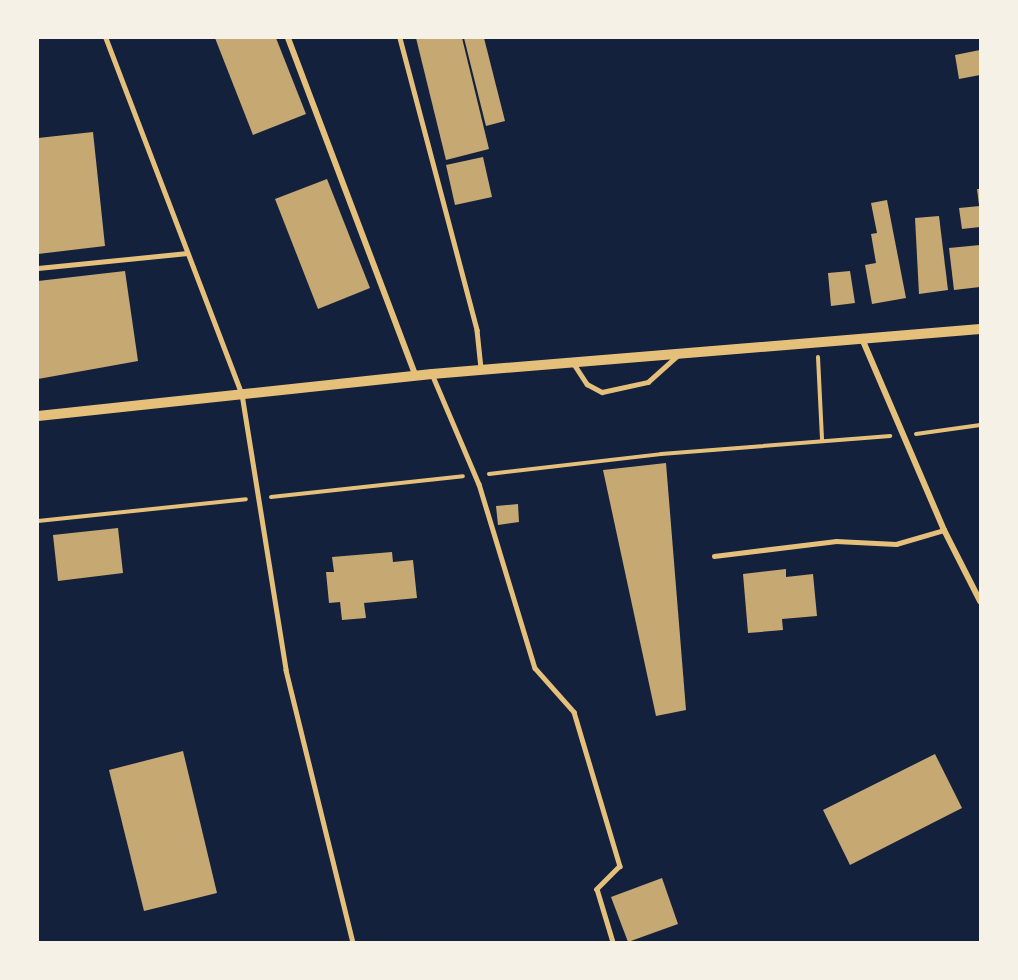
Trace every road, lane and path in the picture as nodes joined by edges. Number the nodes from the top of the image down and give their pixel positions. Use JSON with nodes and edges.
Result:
{"nodes":[{"id":1,"x":106,"y":38,"type":"edge"},
{"id":2,"x":288,"y":38,"type":"edge"},
{"id":3,"x":400,"y":38,"type":"edge"},
{"id":4,"x":187,"y":253,"type":"junction"},
{"id":5,"x":38,"y":268,"type":"edge"},
{"id":6,"x":981,"y":328,"type":"edge"},
{"id":7,"x":863,"y":341,"type":"junction"},
{"id":8,"x":817,"y":344,"type":"junction"},
{"id":9,"x":679,"y":354,"type":"junction"},
{"id":10,"x":574,"y":364,"type":"junction"},
{"id":11,"x":481,"y":371,"type":"junction"},
{"id":12,"x":432,"y":374,"type":"junction"},
{"id":13,"x":416,"y":376,"type":"junction"},
{"id":14,"x":242,"y":394,"type":"junction"},
{"id":15,"x":38,"y":416,"type":"edge"},
{"id":16,"x":981,"y":426,"type":"edge"},
{"id":17,"x":903,"y":435,"type":"junction"},
{"id":18,"x":822,"y":440,"type":"junction"},
{"id":19,"x":476,"y":475,"type":"junction"},
{"id":20,"x":944,"y":530,"type":"junction"},
{"id":21,"x":714,"y":556,"type":"dead end"},
{"id":22,"x":981,"y":601,"type":"edge"},
{"id":23,"x":352,"y":942,"type":"edge"},
{"id":24,"x":613,"y":942,"type":"edge"}],
"edges":[{"from":1,"to":4,"type":"lane"},
{"from":2,"to":13,"type":"street"},
{"from":3,"to":11,"type":"lane"},
{"from":4,"to":5,"type":"lane"},
{"from":4,"to":14,"type":"lane"},
{"from":6,"to":7,"type":"street"},
{"from":7,"to":8,"type":"street"},
{"from":7,"to":17,"type":"street"},
{"from":8,"to":9,"type":"street"},
{"from":8,"to":18,"type":"path"},
{"from":9,"to":10,"type":"street"},
{"from":9,"to":10,"type":"lane"},
{"from":10,"to":11,"type":"street"},
{"from":11,"to":12,"type":"street"},
{"from":12,"to":13,"type":"street"},
{"from":12,"to":19,"type":"lane"},
{"from":13,"to":14,"type":"street"},
{"from":14,"to":15,"type":"street"},
{"from":14,"to":23,"type":"lane"},
{"from":16,"to":17,"type":"path"},
{"from":17,"to":18,"type":"path"},
{"from":17,"to":20,"type":"street"},
{"from":18,"to":19,"type":"path"},
{"from":19,"to":24,"type":"lane"},
{"from":20,"to":21,"type":"lane"},
{"from":20,"to":22,"type":"street"}]}
